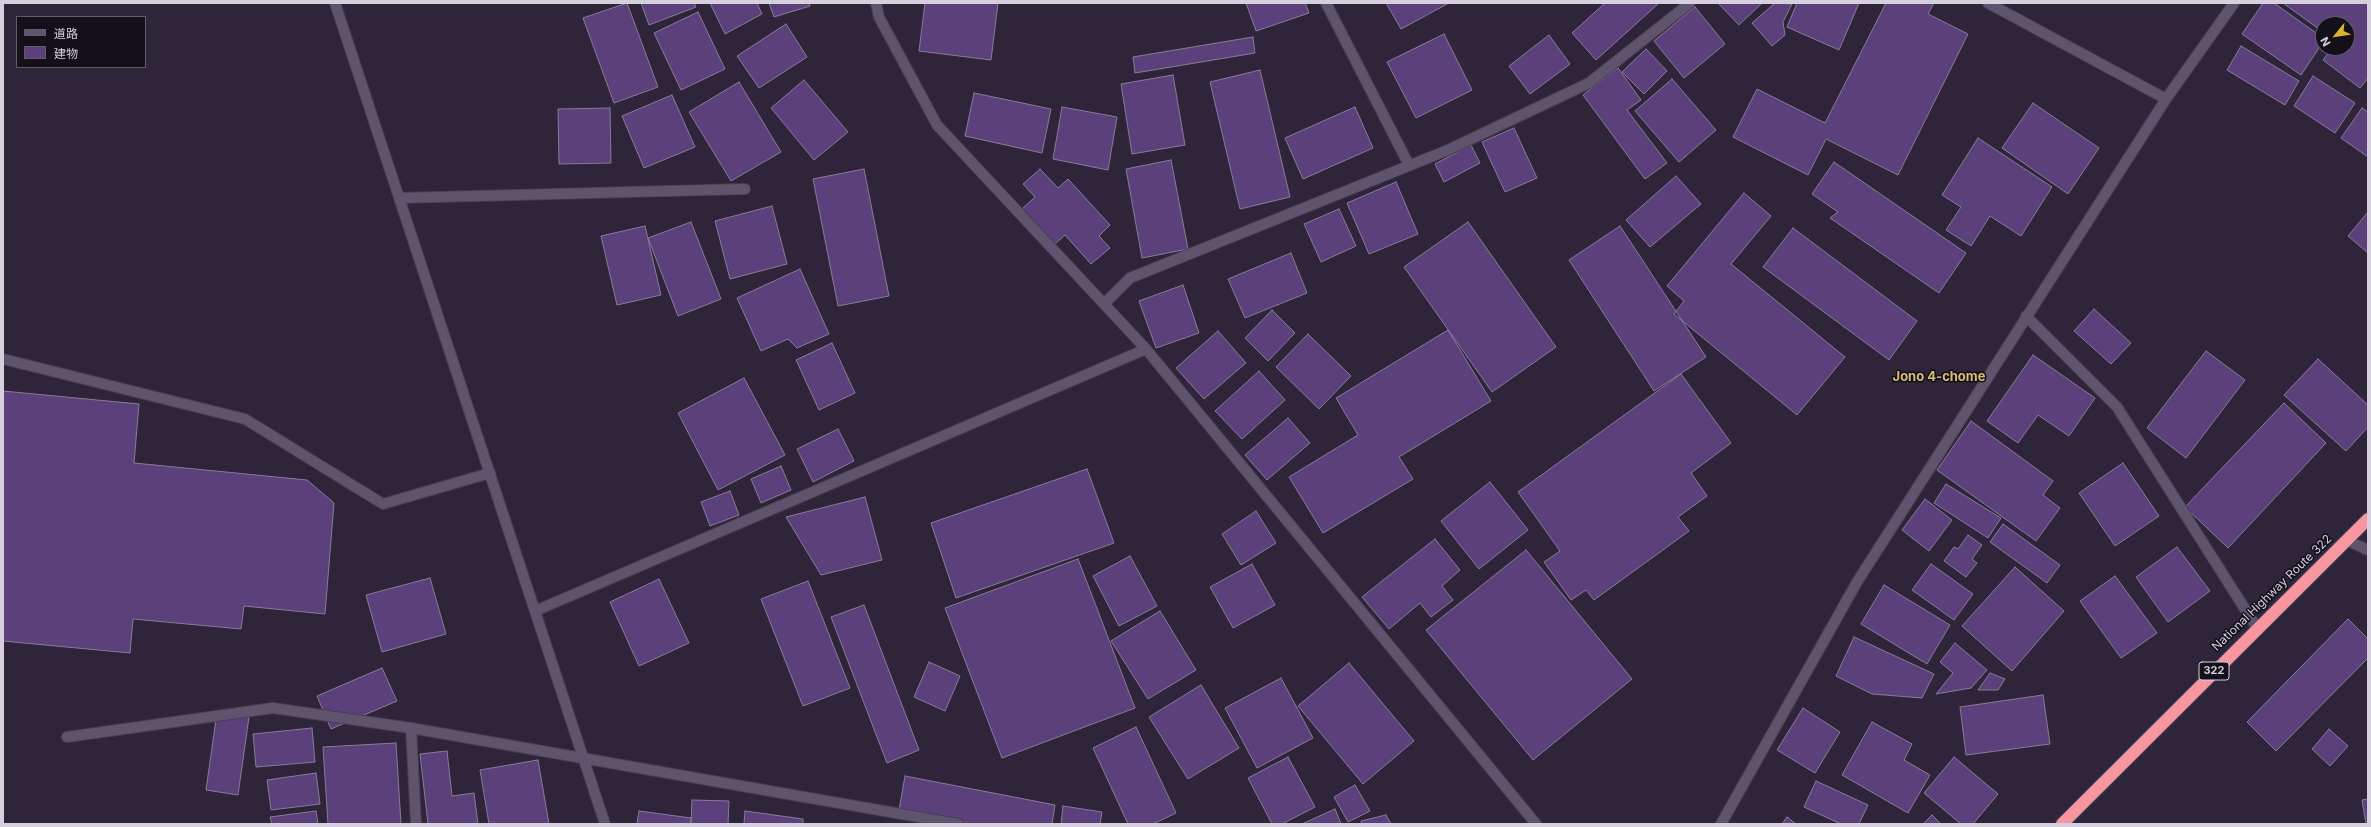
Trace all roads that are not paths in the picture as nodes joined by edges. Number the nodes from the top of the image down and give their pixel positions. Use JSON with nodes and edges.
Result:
{"nodes":[{"id":1,"x":335,"y":3,"type":"edge"},
{"id":2,"x":876,"y":3,"type":"edge"},
{"id":3,"x":1326,"y":3,"type":"edge"},
{"id":4,"x":1690,"y":3,"type":"edge"},
{"id":5,"x":1988,"y":3,"type":"edge"},
{"id":6,"x":2234,"y":3,"type":"edge"},
{"id":7,"x":2166,"y":99,"type":"junction"},
{"id":8,"x":1409,"y":165,"type":"junction"},
{"id":9,"x":745,"y":189,"type":"dead end"},
{"id":10,"x":399,"y":198,"type":"junction"},
{"id":11,"x":1104,"y":304,"type":"junction"},
{"id":12,"x":2026,"y":316,"type":"junction"},
{"id":13,"x":1146,"y":349,"type":"junction"},
{"id":14,"x":3,"y":359,"type":"edge"},
{"id":15,"x":490,"y":473,"type":"junction"},
{"id":16,"x":2368,"y":519,"type":"edge"},
{"id":17,"x":2346,"y":540,"type":"junction"},
{"id":18,"x":2368,"y":550,"type":"edge"},
{"id":19,"x":535,"y":611,"type":"junction"},
{"id":20,"x":2256,"y":628,"type":"junction"},
{"id":21,"x":411,"y":728,"type":"junction"},
{"id":22,"x":67,"y":737,"type":"dead end"},
{"id":23,"x":584,"y":758,"type":"junction"},
{"id":24,"x":416,"y":824,"type":"edge"},
{"id":25,"x":605,"y":824,"type":"edge"},
{"id":26,"x":958,"y":824,"type":"edge"},
{"id":27,"x":1536,"y":824,"type":"edge"},
{"id":28,"x":1721,"y":824,"type":"edge"},
{"id":29,"x":2062,"y":824,"type":"edge"}],
"edges":[{"from":1,"to":10,"type":"street"},
{"from":2,"to":11,"type":"street"},
{"from":3,"to":8,"type":"street"},
{"from":4,"to":8,"type":"street"},
{"from":5,"to":7,"type":"street"},
{"from":6,"to":7,"type":"street"},
{"from":7,"to":12,"type":"street"},
{"from":8,"to":11,"type":"street"},
{"from":9,"to":10,"type":"street"},
{"from":10,"to":15,"type":"street"},
{"from":11,"to":13,"type":"street"},
{"from":12,"to":20,"type":"street"},
{"from":12,"to":28,"type":"street"},
{"from":13,"to":19,"type":"street"},
{"from":13,"to":27,"type":"street"},
{"from":14,"to":15,"type":"street"},
{"from":15,"to":19,"type":"street"},
{"from":16,"to":17,"type":"highway","name":"National Highway Route 322","number":"322"},
{"from":17,"to":18,"type":"street"},
{"from":17,"to":20,"type":"highway","name":"National Highway Route 322","number":"322"},
{"from":19,"to":23,"type":"street"},
{"from":20,"to":29,"type":"highway","name":"National Highway Route 322","number":"322"},
{"from":21,"to":22,"type":"street"},
{"from":21,"to":23,"type":"street"},
{"from":21,"to":24,"type":"street"},
{"from":23,"to":25,"type":"street"},
{"from":23,"to":26,"type":"street"}]}
